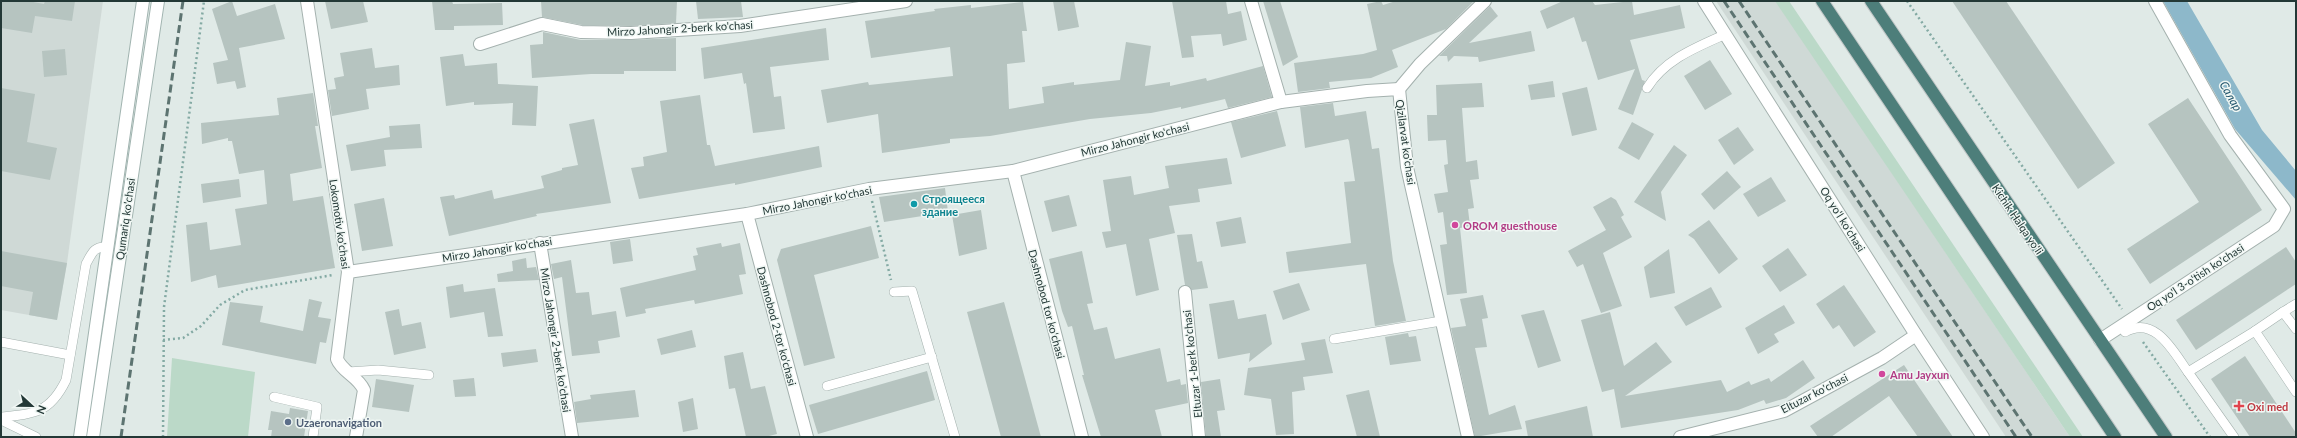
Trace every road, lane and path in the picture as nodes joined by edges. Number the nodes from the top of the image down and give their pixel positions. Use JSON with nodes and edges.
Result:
{"nodes":[{"id":1,"x":143,"y":1,"type":"edge"},
{"id":2,"x":158,"y":1,"type":"edge"},
{"id":3,"x":204,"y":1,"type":"edge"},
{"id":4,"x":307,"y":1,"type":"edge"},
{"id":5,"x":906,"y":1,"type":"edge"},
{"id":6,"x":1251,"y":1,"type":"edge"},
{"id":7,"x":1485,"y":1,"type":"edge"},
{"id":8,"x":1704,"y":1,"type":"edge"},
{"id":9,"x":1822,"y":1,"type":"edge"},
{"id":10,"x":1871,"y":1,"type":"edge"},
{"id":11,"x":1908,"y":1,"type":"edge"},
{"id":12,"x":2155,"y":1,"type":"edge"},
{"id":13,"x":1726,"y":34,"type":"junction"},
{"id":14,"x":480,"y":44,"type":"dead end"},
{"id":15,"x":1648,"y":88,"type":"dead end"},
{"id":16,"x":1399,"y":89,"type":"junction"},
{"id":17,"x":1281,"y":102,"type":"junction"},
{"id":18,"x":1013,"y":170,"type":"junction"},
{"id":19,"x":869,"y":189,"type":"junction"},
{"id":20,"x":747,"y":214,"type":"junction"},
{"id":21,"x":540,"y":243,"type":"junction"},
{"id":22,"x":108,"y":247,"type":"junction"},
{"id":23,"x":348,"y":272,"type":"junction"},
{"id":24,"x":894,"y":292,"type":"joint"},
{"id":25,"x":1185,"y":292,"type":"dead end"},
{"id":26,"x":2296,"y":304,"type":"edge"},
{"id":27,"x":2283,"y":312,"type":"junction"},
{"id":28,"x":1441,"y":321,"type":"junction"},
{"id":29,"x":2129,"y":327,"type":"junction"},
{"id":30,"x":2296,"y":329,"type":"edge"},
{"id":31,"x":2255,"y":331,"type":"junction"},
{"id":32,"x":1916,"y":335,"type":"junction"},
{"id":33,"x":1334,"y":339,"type":"dead end"},
{"id":34,"x":163,"y":340,"type":"junction"},
{"id":35,"x":2100,"y":340,"type":"junction"},
{"id":36,"x":1,"y":342,"type":"edge"},
{"id":37,"x":70,"y":355,"type":"junction"},
{"id":38,"x":932,"y":357,"type":"junction"},
{"id":39,"x":348,"y":372,"type":"junction"},
{"id":40,"x":2188,"y":372,"type":"junction"},
{"id":41,"x":430,"y":376,"type":"dead end"},
{"id":42,"x":827,"y":386,"type":"dead end"},
{"id":43,"x":2296,"y":392,"type":"edge"},
{"id":44,"x":274,"y":397,"type":"dead end"},
{"id":45,"x":1,"y":419,"type":"edge"},
{"id":46,"x":24,"y":434,"type":"edge"},
{"id":47,"x":36,"y":437,"type":"edge"},
{"id":48,"x":80,"y":437,"type":"edge"},
{"id":49,"x":93,"y":437,"type":"edge"},
{"id":50,"x":163,"y":437,"type":"edge"},
{"id":51,"x":313,"y":437,"type":"edge"},
{"id":52,"x":356,"y":437,"type":"edge"},
{"id":53,"x":572,"y":437,"type":"edge"},
{"id":54,"x":807,"y":437,"type":"edge"},
{"id":55,"x":956,"y":437,"type":"edge"},
{"id":56,"x":1082,"y":437,"type":"edge"},
{"id":57,"x":1199,"y":437,"type":"edge"},
{"id":58,"x":1468,"y":437,"type":"edge"},
{"id":59,"x":1680,"y":437,"type":"edge"},
{"id":60,"x":1983,"y":437,"type":"edge"},
{"id":61,"x":2115,"y":437,"type":"edge"},
{"id":62,"x":2166,"y":437,"type":"edge"},
{"id":63,"x":2210,"y":437,"type":"edge"},
{"id":64,"x":2234,"y":437,"type":"edge"}],
"edges":[{"from":1,"to":22,"type":"street","name":"Qumariq ko'chasi"},
{"from":2,"to":49,"type":"street","name":"Qumariq ko'chasi"},
{"from":3,"to":34,"type":"path"},
{"from":4,"to":23,"type":"street","name":"Lokomotiv ko'chasi"},
{"from":5,"to":14,"type":"street","name":"Mirzo Jahongir 2-berk ko'chasi"},
{"from":6,"to":17,"type":"street"},
{"from":7,"to":16,"type":"street"},
{"from":8,"to":13,"type":"street","name":"Oq yo'l ko'chasi"},
{"from":9,"to":61,"type":"highway"},
{"from":10,"to":35,"type":"highway","name":"Kichik Halqa yo'li"},
{"from":11,"to":29,"type":"path"},
{"from":12,"to":29,"type":"street","name":"Oq yo'l 3-o'tish ko'chasi"},
{"from":13,"to":15,"type":"lane"},
{"from":13,"to":32,"type":"street","name":"Oq yo'l ko'chasi"},
{"from":16,"to":17,"type":"street","name":"Qizilarvat ko'chasi"},
{"from":16,"to":28,"type":"street","name":"Qizilarvat ko'chasi"},
{"from":17,"to":18,"type":"street","name":"Mirzo Jahongir ko'chasi"},
{"from":18,"to":19,"type":"street","name":"Mirzo Jahongir ko'chasi"},
{"from":18,"to":56,"type":"street","name":"Dashnobod tor ko'chasi"},
{"from":19,"to":20,"type":"street","name":"Mirzo Jahongir ko'chasi"},
{"from":19,"to":24,"type":"path"},
{"from":20,"to":21,"type":"street","name":"Mirzo Jahongir ko'chasi"},
{"from":20,"to":54,"type":"street","name":"Dashnobod 2-tor ko'chasi"},
{"from":21,"to":23,"type":"street","name":"Mirzo Jahongir ko'chasi"},
{"from":21,"to":53,"type":"street","name":"Mirzo Jahongir 2-berk ko'chasi"},
{"from":22,"to":37,"type":"lane"},
{"from":22,"to":48,"type":"street","name":"Qumariq ko'chasi"},
{"from":23,"to":34,"type":"path"},
{"from":23,"to":39,"type":"street","name":"Lokomotiv ko'chasi"},
{"from":24,"to":38,"type":"lane"},
{"from":25,"to":57,"type":"street","name":"Eltuzar 1-berk ko'chasi"},
{"from":26,"to":27,"type":"lane"},
{"from":27,"to":30,"type":"lane"},
{"from":27,"to":31,"type":"lane"},
{"from":28,"to":33,"type":"lane"},
{"from":28,"to":58,"type":"street","name":"Qizilarvat ko'chasi"},
{"from":29,"to":35,"type":"street","name":"Oq yo'l 3-o'tish ko'chasi"},
{"from":29,"to":40,"type":"lane"},
{"from":29,"to":63,"type":"path"},
{"from":31,"to":40,"type":"lane"},
{"from":31,"to":43,"type":"lane"},
{"from":32,"to":59,"type":"street","name":"Eltuzar ko'chasi"},
{"from":32,"to":60,"type":"street","name":"Oq yo'l ko'chasi"},
{"from":34,"to":50,"type":"path"},
{"from":35,"to":62,"type":"highway","name":"Kichik Halqa yo'li"},
{"from":36,"to":37,"type":"lane"},
{"from":37,"to":45,"type":"lane"},
{"from":38,"to":42,"type":"lane"},
{"from":38,"to":55,"type":"lane"},
{"from":39,"to":41,"type":"lane"},
{"from":39,"to":52,"type":"street","name":"Lokomotiv ko'chasi"},
{"from":40,"to":64,"type":"lane"},
{"from":44,"to":51,"type":"lane"},
{"from":45,"to":46,"type":"lane"},
{"from":46,"to":47,"type":"lane"}]}
